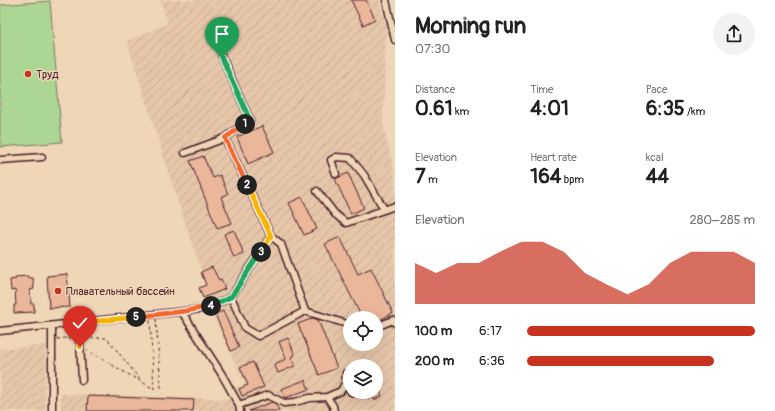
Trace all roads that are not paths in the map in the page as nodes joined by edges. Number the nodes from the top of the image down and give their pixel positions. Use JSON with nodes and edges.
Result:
{"nodes":[{"id":1,"x":386,"y":0,"type":"edge"},
{"id":2,"x":395,"y":36,"type":"edge"},
{"id":3,"x":222,"y":58,"type":"dead end"},
{"id":4,"x":225,"y":138,"type":"junction"},
{"id":5,"x":185,"y":153,"type":"dead end"},
{"id":6,"x":42,"y":156,"type":"dead end"},
{"id":7,"x":0,"y":160,"type":"edge"},
{"id":8,"x":336,"y":174,"type":"dead end"},
{"id":9,"x":317,"y":191,"type":"dead end"},
{"id":10,"x":395,"y":206,"type":"edge"},
{"id":11,"x":384,"y":209,"type":"junction"},
{"id":12,"x":271,"y":236,"type":"junction"},
{"id":13,"x":231,"y":297,"type":"junction"},
{"id":14,"x":304,"y":311,"type":"junction"},
{"id":15,"x":182,"y":312,"type":"junction"},
{"id":16,"x":343,"y":322,"type":"edge"},
{"id":17,"x":79,"y":323,"type":"junction"},
{"id":18,"x":395,"y":323,"type":"edge"},
{"id":19,"x":383,"y":324,"type":"edge"},
{"id":20,"x":52,"y":326,"type":"junction"},
{"id":21,"x":0,"y":331,"type":"edge"},
{"id":22,"x":82,"y":380,"type":"dead end"},
{"id":23,"x":343,"y":386,"type":"edge"},
{"id":24,"x":341,"y":391,"type":"joint"},
{"id":25,"x":327,"y":397,"type":"junction"},
{"id":26,"x":239,"y":408,"type":"edge"},
{"id":27,"x":52,"y":411,"type":"edge"},
{"id":28,"x":334,"y":411,"type":"edge"}],
"edges":[{"from":1,"to":2,"type":"street"},
{"from":3,"to":4,"type":"street"},
{"from":4,"to":5,"type":"street"},
{"from":4,"to":12,"type":"street"},
{"from":6,"to":7,"type":"street"},
{"from":8,"to":11,"type":"street"},
{"from":9,"to":11,"type":"street"},
{"from":10,"to":11,"type":"street"},
{"from":12,"to":13,"type":"street"},
{"from":12,"to":14,"type":"street"},
{"from":13,"to":14,"type":"street"},
{"from":13,"to":15,"type":"street"},
{"from":14,"to":16,"type":"street"},
{"from":15,"to":17,"type":"street"},
{"from":15,"to":26,"type":"street"},
{"from":17,"to":20,"type":"street"},
{"from":17,"to":22,"type":"street"},
{"from":18,"to":19,"type":"street"},
{"from":20,"to":21,"type":"street"},
{"from":20,"to":27,"type":"street"},
{"from":23,"to":24,"type":"street"},
{"from":24,"to":25,"type":"street"},
{"from":25,"to":26,"type":"street"},
{"from":25,"to":28,"type":"street"}]}
